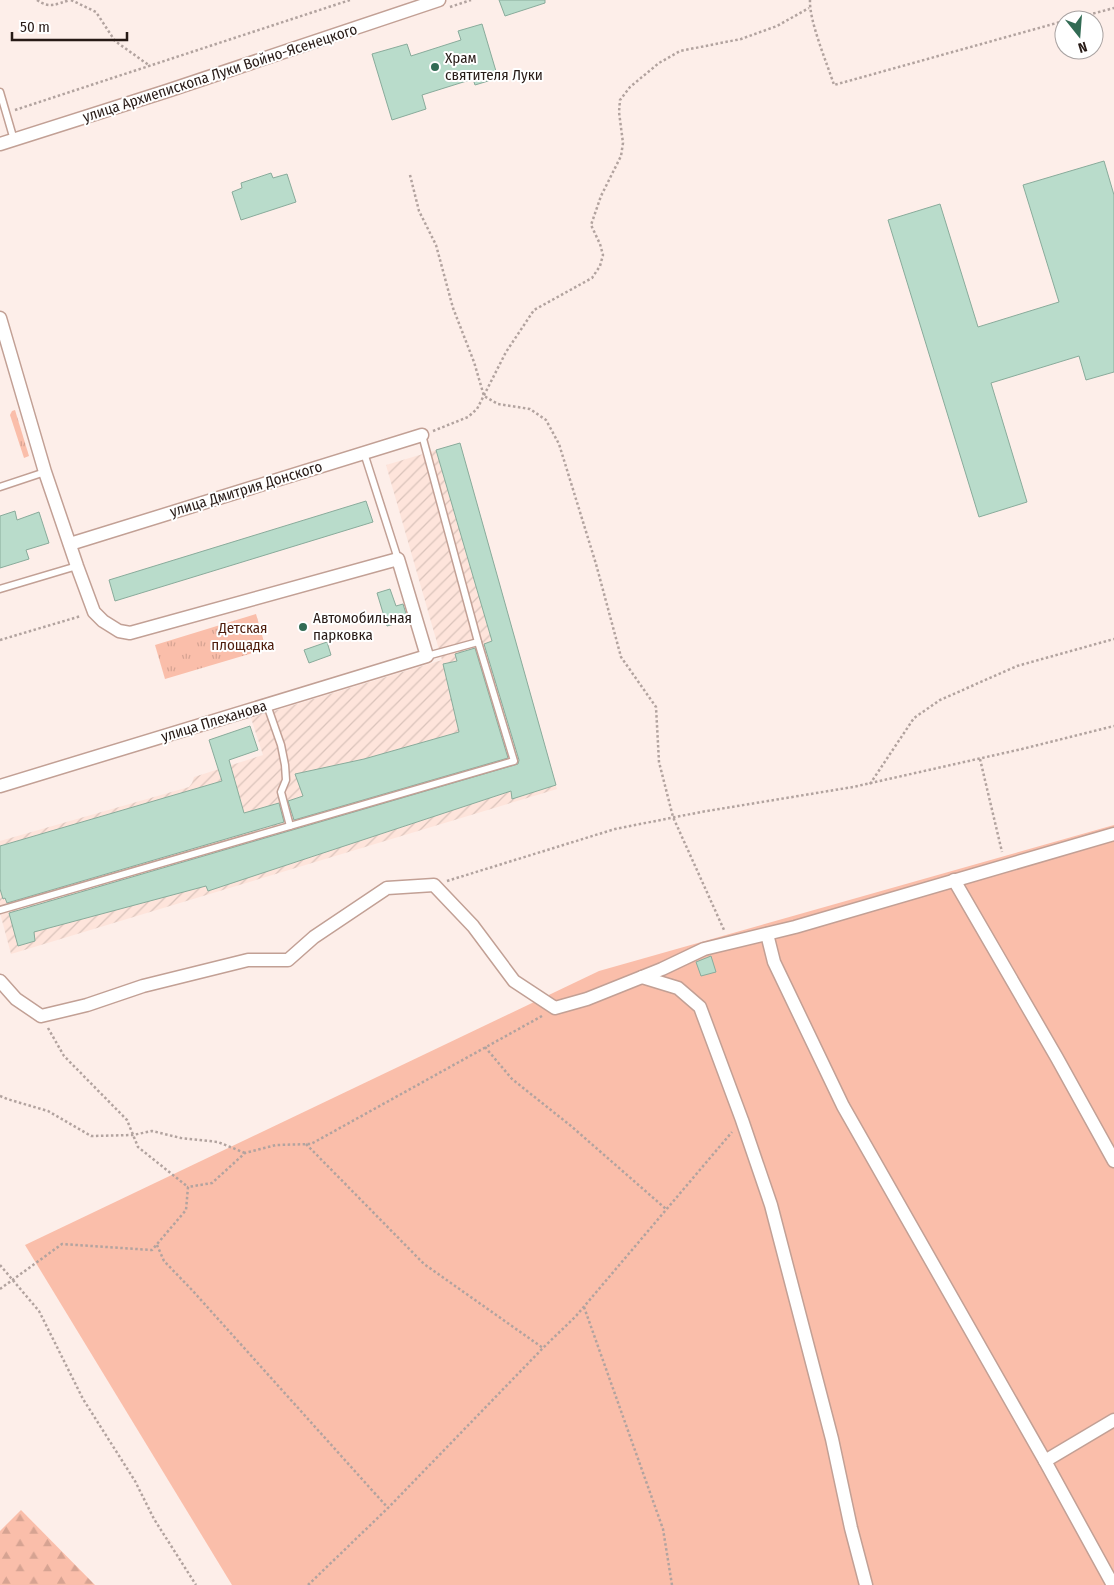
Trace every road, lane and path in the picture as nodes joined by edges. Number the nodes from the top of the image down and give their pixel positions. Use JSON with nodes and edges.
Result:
{"nodes":[{"id":1,"x":36,"y":0,"type":"edge"},
{"id":2,"x":71,"y":0,"type":"edge"},
{"id":3,"x":350,"y":0,"type":"edge"},
{"id":4,"x":439,"y":0,"type":"edge"},
{"id":5,"x":810,"y":0,"type":"edge"},
{"id":6,"x":810,"y":8,"type":"junction"},
{"id":7,"x":1054,"y":24,"type":"edge"},
{"id":8,"x":150,"y":66,"type":"junction"},
{"id":9,"x":1,"y":96,"type":"edge"},
{"id":10,"x":6,"y":113,"type":"junction"},
{"id":11,"x":14,"y":140,"type":"junction"},
{"id":12,"x":0,"y":144,"type":"edge"},
{"id":13,"x":410,"y":175,"type":"dead end"},
{"id":14,"x":0,"y":318,"type":"edge"},
{"id":15,"x":484,"y":396,"type":"junction"},
{"id":16,"x":422,"y":435,"type":"junction"},
{"id":17,"x":364,"y":453,"type":"junction"},
{"id":18,"x":45,"y":472,"type":"junction"},
{"id":19,"x":0,"y":487,"type":"edge"},
{"id":20,"x":70,"y":544,"type":"junction"},
{"id":21,"x":398,"y":559,"type":"junction"},
{"id":22,"x":76,"y":566,"type":"junction"},
{"id":23,"x":0,"y":589,"type":"edge"},
{"id":24,"x":94,"y":612,"type":"junction"},
{"id":25,"x":1114,"y":639,"type":"edge"},
{"id":26,"x":0,"y":640,"type":"edge"},
{"id":27,"x":478,"y":642,"type":"junction"},
{"id":28,"x":427,"y":656,"type":"junction"},
{"id":29,"x":267,"y":705,"type":"junction"},
{"id":30,"x":1114,"y":726,"type":"edge"},
{"id":31,"x":980,"y":759,"type":"junction"},
{"id":32,"x":870,"y":784,"type":"junction"},
{"id":33,"x":0,"y":786,"type":"edge"},
{"id":34,"x":673,"y":817,"type":"junction"},
{"id":35,"x":290,"y":826,"type":"junction"},
{"id":36,"x":1114,"y":834,"type":"edge"},
{"id":37,"x":1002,"y":852,"type":"dead end"},
{"id":38,"x":954,"y":880,"type":"junction"},
{"id":39,"x":434,"y":885,"type":"junction"},
{"id":40,"x":0,"y":910,"type":"edge"},
{"id":41,"x":725,"y":931,"type":"dead end"},
{"id":42,"x":767,"y":934,"type":"junction"},
{"id":43,"x":642,"y":977,"type":"junction"},
{"id":44,"x":0,"y":981,"type":"edge"},
{"id":45,"x":555,"y":1008,"type":"junction"},
{"id":46,"x":41,"y":1016,"type":"junction"},
{"id":47,"x":485,"y":1047,"type":"junction"},
{"id":48,"x":0,"y":1096,"type":"edge"},
{"id":49,"x":742,"y":1120,"type":"junction"},
{"id":50,"x":133,"y":1135,"type":"junction"},
{"id":51,"x":306,"y":1144,"type":"junction"},
{"id":52,"x":245,"y":1154,"type":"junction"},
{"id":53,"x":1114,"y":1161,"type":"edge"},
{"id":54,"x":188,"y":1187,"type":"junction"},
{"id":55,"x":666,"y":1209,"type":"junction"},
{"id":56,"x":157,"y":1245,"type":"junction"},
{"id":57,"x":0,"y":1265,"type":"edge"},
{"id":58,"x":12,"y":1280,"type":"junction"},
{"id":59,"x":0,"y":1289,"type":"edge"},
{"id":60,"x":584,"y":1307,"type":"junction"},
{"id":61,"x":543,"y":1348,"type":"junction"},
{"id":62,"x":1114,"y":1420,"type":"edge"},
{"id":63,"x":1045,"y":1461,"type":"junction"},
{"id":64,"x":388,"y":1508,"type":"junction"},
{"id":65,"x":196,"y":1585,"type":"edge"},
{"id":66,"x":308,"y":1585,"type":"edge"},
{"id":67,"x":672,"y":1585,"type":"edge"},
{"id":68,"x":866,"y":1585,"type":"edge"},
{"id":69,"x":1113,"y":1585,"type":"edge"}],
"edges":[{"from":1,"to":2,"type":"path"},
{"from":2,"to":8,"type":"path"},
{"from":3,"to":8,"type":"path"},
{"from":4,"to":11,"type":"street","name":"улица Архиепископа Луки Войно-Ясенецкого"},
{"from":5,"to":6,"type":"path"},
{"from":6,"to":7,"type":"path"},
{"from":6,"to":15,"type":"path"},
{"from":8,"to":10,"type":"path"},
{"from":9,"to":10,"type":"lane"},
{"from":10,"to":11,"type":"lane"},
{"from":11,"to":12,"type":"street","name":"улица Архиепископа Луки Войно-Ясенецкого"},
{"from":13,"to":15,"type":"path"},
{"from":14,"to":18,"type":"street"},
{"from":15,"to":16,"type":"path"},
{"from":15,"to":34,"type":"path"},
{"from":16,"to":17,"type":"street","name":"улица Дмитрия Донского"},
{"from":16,"to":27,"type":"lane"},
{"from":17,"to":20,"type":"street","name":"улица Дмитрия Донского"},
{"from":17,"to":21,"type":"lane"},
{"from":18,"to":19,"type":"lane"},
{"from":18,"to":20,"type":"street"},
{"from":20,"to":22,"type":"street"},
{"from":21,"to":24,"type":"street"},
{"from":21,"to":28,"type":"street"},
{"from":22,"to":23,"type":"lane"},
{"from":22,"to":24,"type":"street"},
{"from":24,"to":26,"type":"path"},
{"from":25,"to":32,"type":"path"},
{"from":27,"to":28,"type":"lane"},
{"from":27,"to":35,"type":"lane"},
{"from":28,"to":29,"type":"street","name":"улица Плеханова"},
{"from":29,"to":33,"type":"street","name":"улица Плеханова"},
{"from":29,"to":35,"type":"lane"},
{"from":30,"to":31,"type":"path"},
{"from":31,"to":32,"type":"path"},
{"from":31,"to":37,"type":"path"},
{"from":32,"to":34,"type":"path"},
{"from":34,"to":39,"type":"path"},
{"from":34,"to":41,"type":"path"},
{"from":35,"to":40,"type":"lane"},
{"from":36,"to":38,"type":"street"},
{"from":38,"to":42,"type":"street"},
{"from":38,"to":53,"type":"street"},
{"from":39,"to":45,"type":"street"},
{"from":39,"to":46,"type":"street"},
{"from":42,"to":43,"type":"street"},
{"from":42,"to":63,"type":"street"},
{"from":43,"to":45,"type":"street"},
{"from":43,"to":49,"type":"street"},
{"from":44,"to":46,"type":"street"},
{"from":45,"to":47,"type":"path"},
{"from":46,"to":50,"type":"path"},
{"from":47,"to":51,"type":"path"},
{"from":47,"to":55,"type":"path"},
{"from":48,"to":50,"type":"path"},
{"from":49,"to":55,"type":"path"},
{"from":49,"to":68,"type":"street"},
{"from":50,"to":52,"type":"path"},
{"from":50,"to":54,"type":"path"},
{"from":51,"to":52,"type":"path"},
{"from":51,"to":61,"type":"path"},
{"from":52,"to":54,"type":"path"},
{"from":54,"to":56,"type":"path"},
{"from":55,"to":60,"type":"path"},
{"from":56,"to":58,"type":"path"},
{"from":56,"to":64,"type":"path"},
{"from":57,"to":58,"type":"path"},
{"from":58,"to":59,"type":"path"},
{"from":58,"to":65,"type":"path"},
{"from":60,"to":61,"type":"path"},
{"from":60,"to":67,"type":"path"},
{"from":61,"to":64,"type":"path"},
{"from":62,"to":63,"type":"street"},
{"from":63,"to":69,"type":"street"},
{"from":64,"to":66,"type":"path"}]}
